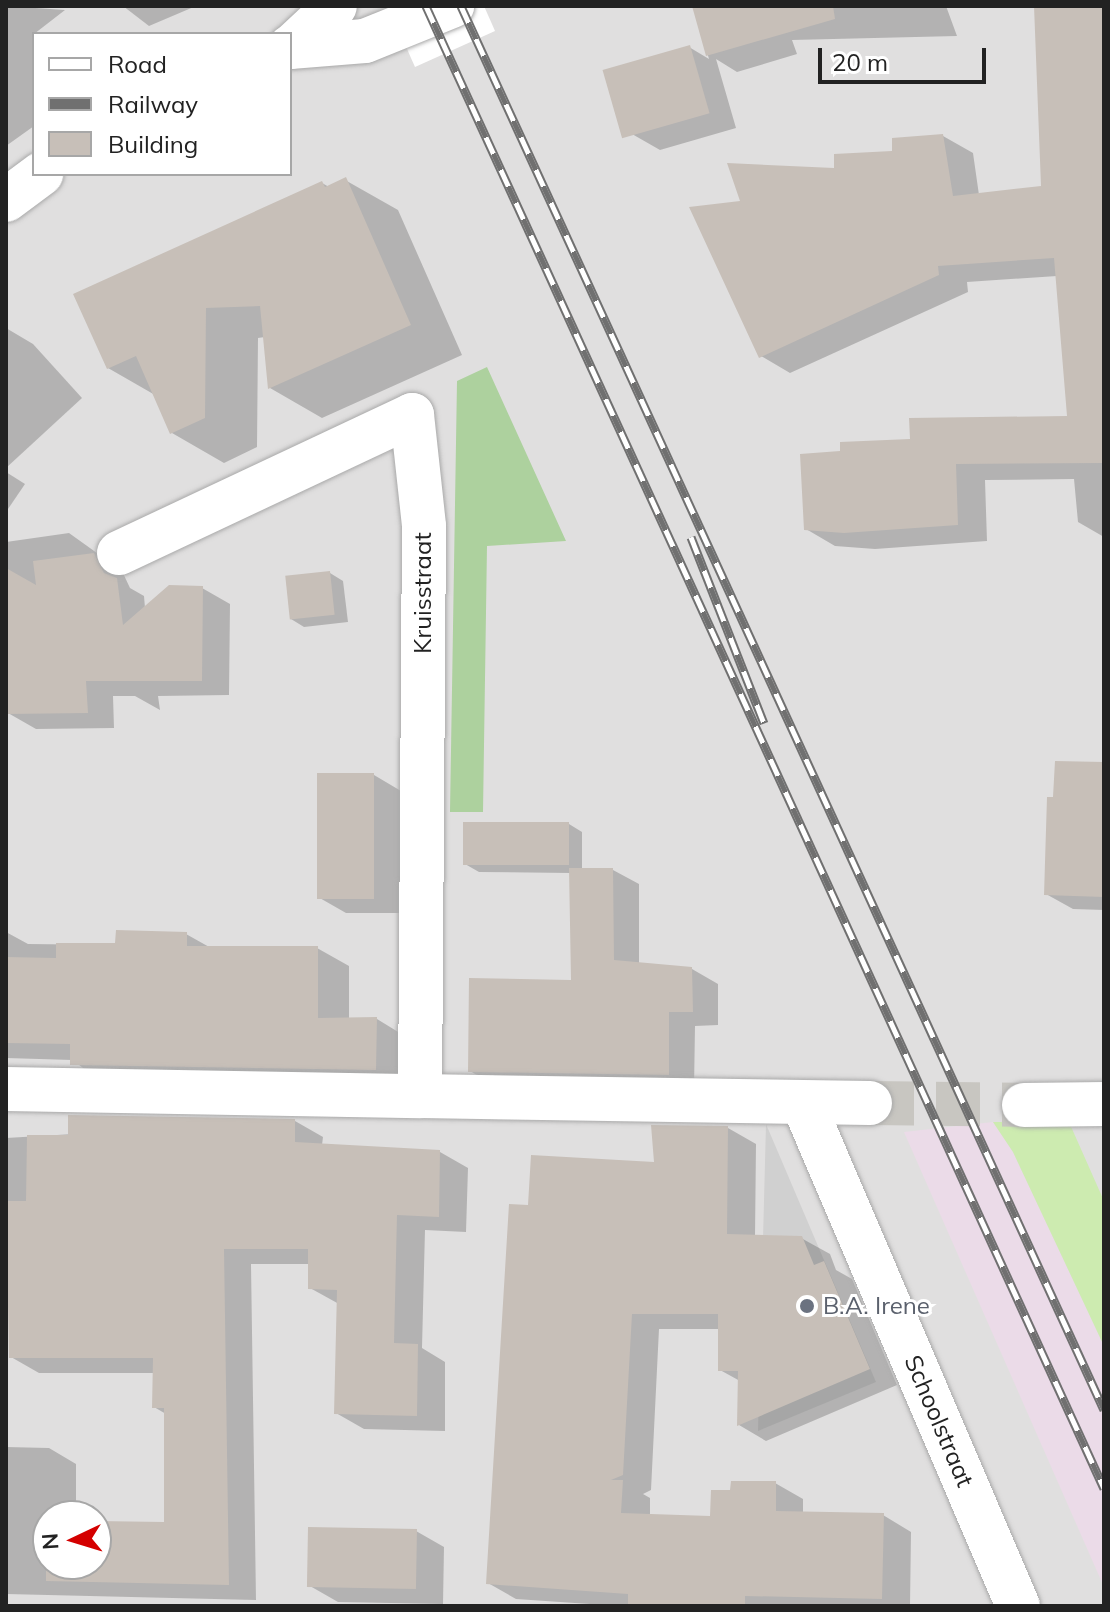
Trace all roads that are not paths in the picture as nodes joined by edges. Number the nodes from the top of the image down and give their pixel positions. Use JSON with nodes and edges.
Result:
{"nodes":[{"id":1,"x":335,"y":6,"type":"edge"},
{"id":2,"x":452,"y":6,"type":"edge"},
{"id":3,"x":292,"y":45,"type":"edge"},
{"id":4,"x":292,"y":47,"type":"edge"},
{"id":5,"x":38,"y":176,"type":"edge"},
{"id":6,"x":6,"y":200,"type":"edge"},
{"id":7,"x":119,"y":553,"type":"dead end"},
{"id":8,"x":6,"y":1089,"type":"edge"},
{"id":9,"x":420,"y":1096,"type":"junction"},
{"id":10,"x":803,"y":1103,"type":"junction"},
{"id":11,"x":870,"y":1103,"type":"tunnel mouth"},
{"id":12,"x":1104,"y":1104,"type":"edge"},
{"id":13,"x":1024,"y":1105,"type":"tunnel mouth"},
{"id":14,"x":1018,"y":1606,"type":"edge"}],
"edges":[{"from":1,"to":3,"type":"street"},
{"from":2,"to":4,"type":"street"},
{"from":5,"to":6,"type":"street"},
{"from":7,"to":9,"type":"street","name":"Kruisstraat"},
{"from":8,"to":9,"type":"street"},
{"from":9,"to":10,"type":"street"},
{"from":10,"to":11,"type":"street"},
{"from":10,"to":14,"type":"street","name":"Schoolstraat"},
{"from":12,"to":13,"type":"street"}]}
